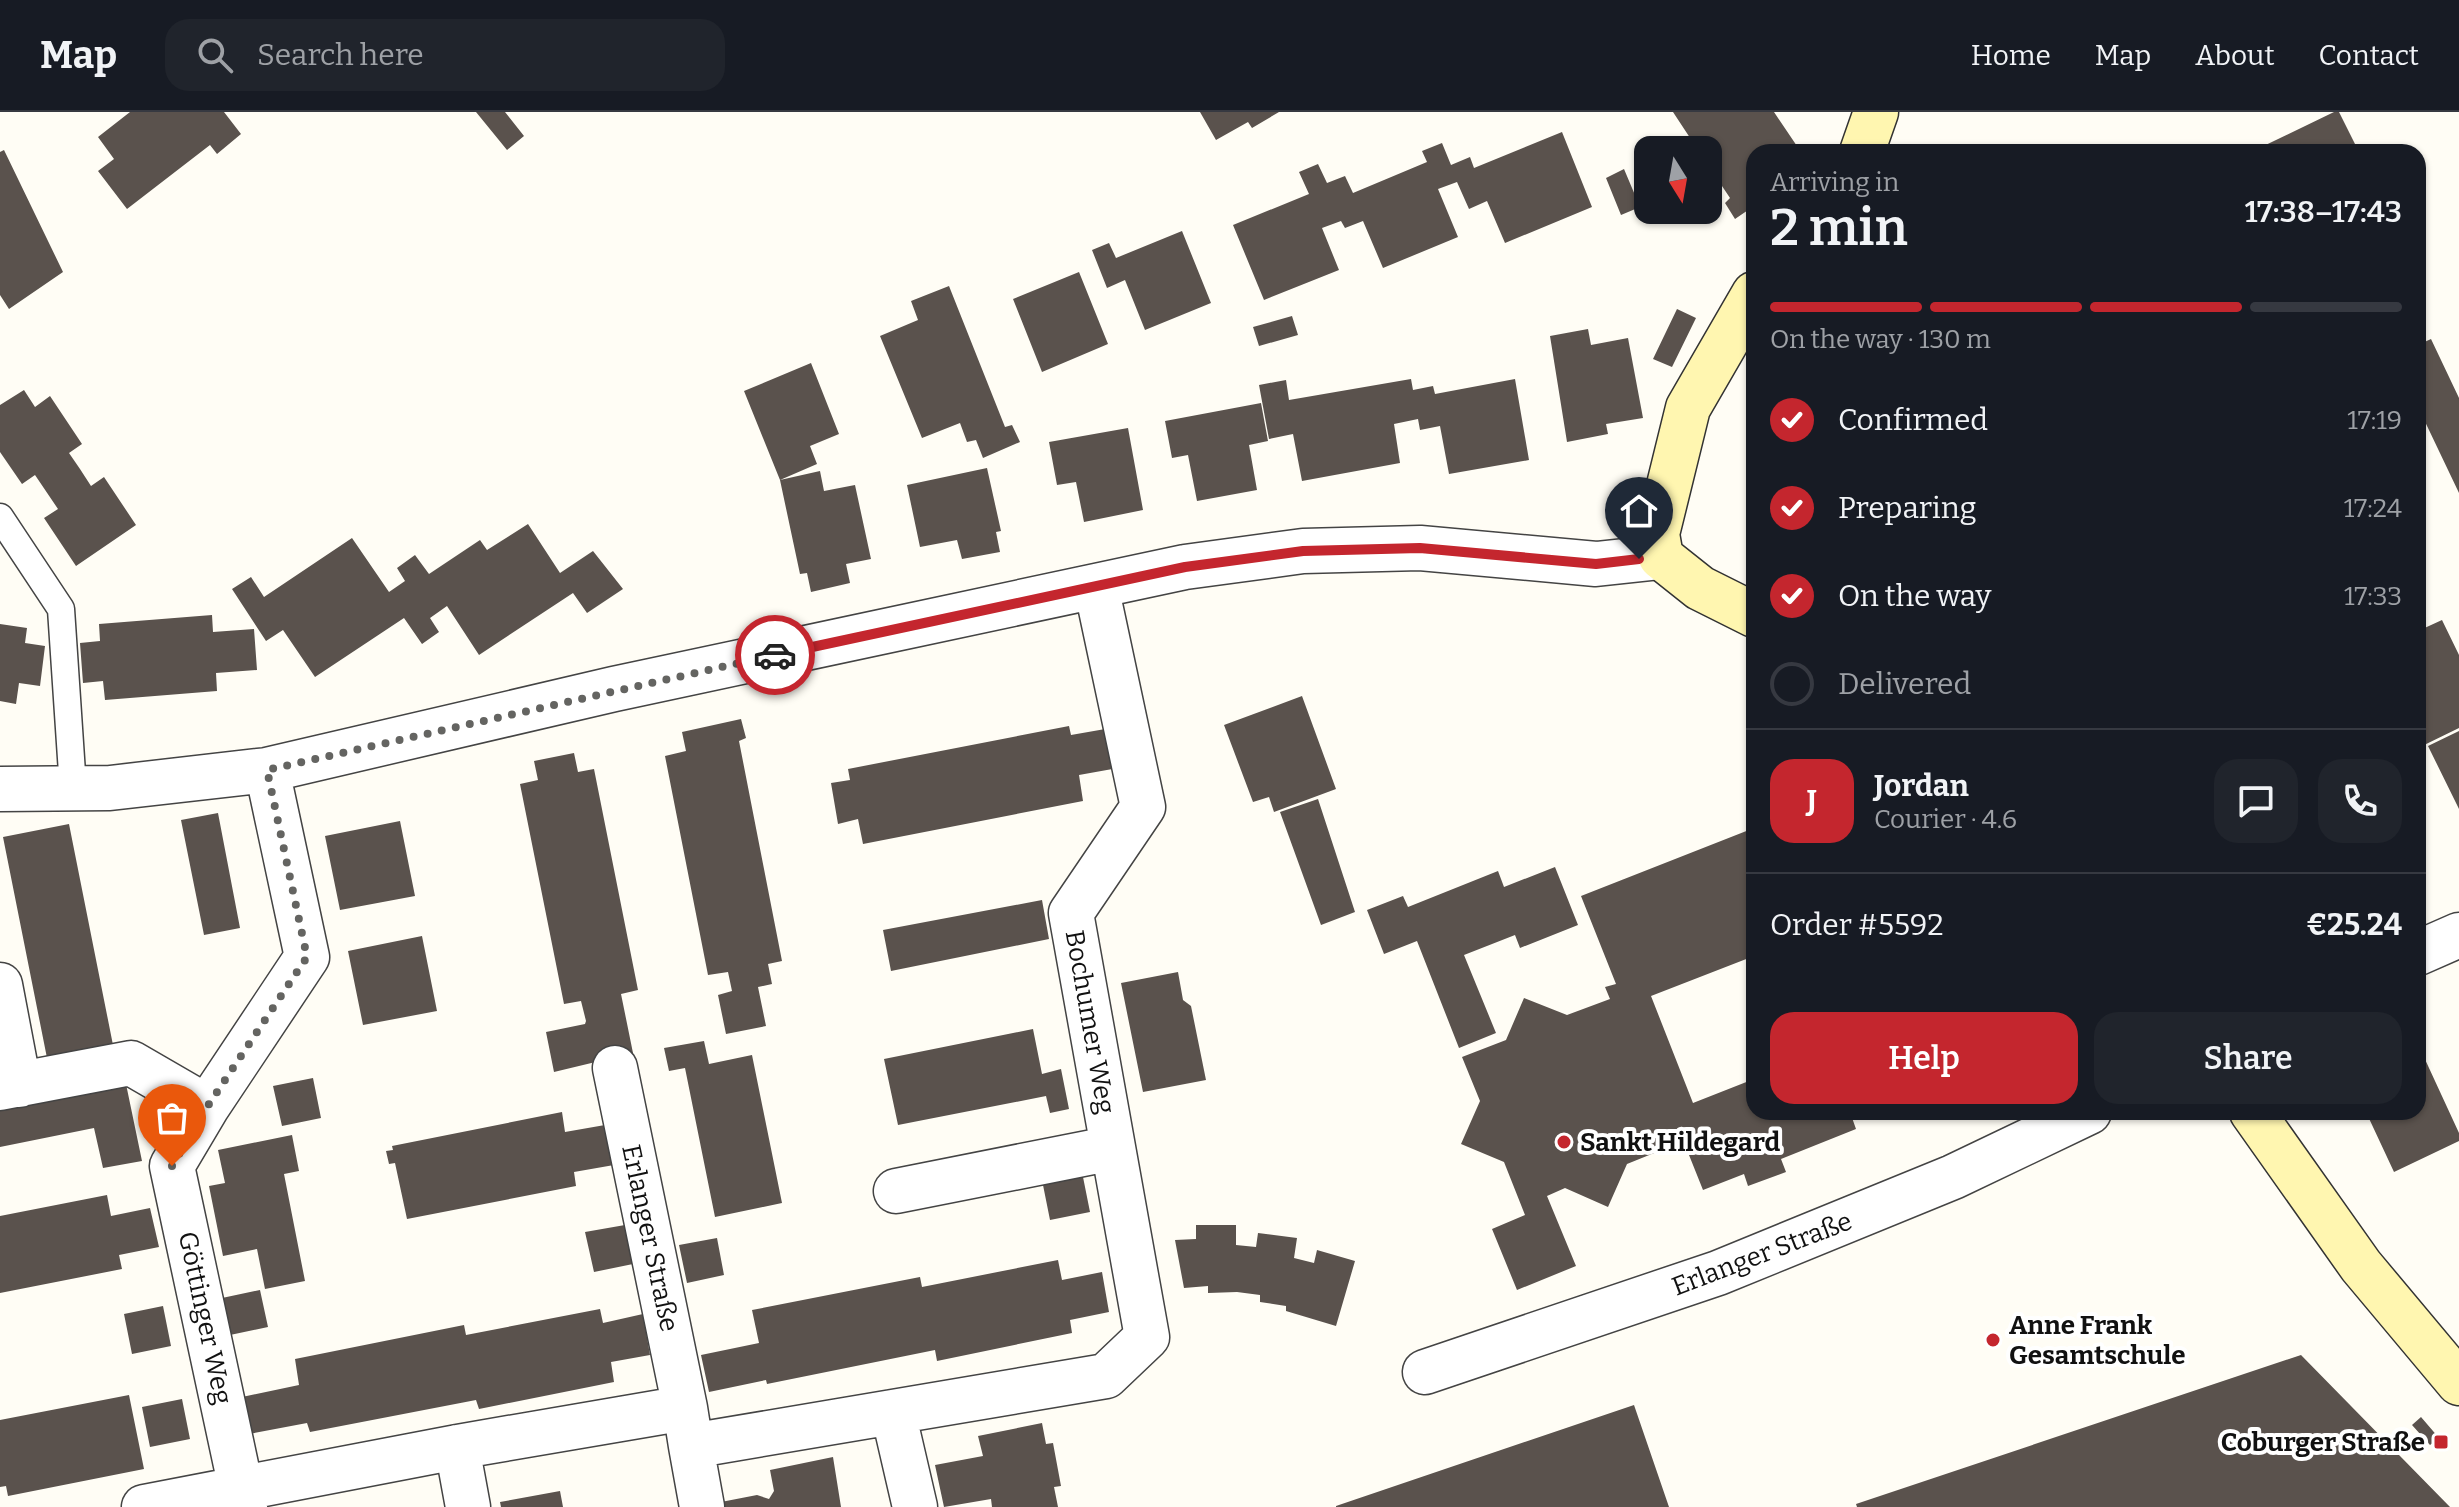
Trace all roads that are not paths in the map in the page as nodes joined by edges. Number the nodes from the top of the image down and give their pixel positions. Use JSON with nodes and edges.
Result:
{"nodes":[{"id":1,"x":1876,"y":112,"type":"edge"},
{"id":2,"x":1865,"y":144,"type":"edge"},
{"id":3,"x":1746,"y":308,"type":"edge"},
{"id":4,"x":0,"y":517,"type":"edge"},
{"id":5,"x":1661,"y":557,"type":"junction"},
{"id":6,"x":1096,"y":586,"type":"junction"},
{"id":7,"x":1746,"y":611,"type":"edge"},
{"id":8,"x":267,"y":770,"type":"junction"},
{"id":9,"x":73,"y":788,"type":"junction"},
{"id":10,"x":0,"y":789,"type":"edge"},
{"id":11,"x":2459,"y":935,"type":"edge"},
{"id":12,"x":2426,"y":949,"type":"edge"},
{"id":13,"x":0,"y":985,"type":"edge"},
{"id":14,"x":615,"y":1068,"type":"dead end"},
{"id":15,"x":10,"y":1086,"type":"edge"},
{"id":16,"x":207,"y":1107,"type":"junction"},
{"id":17,"x":2072,"y":1120,"type":"edge"},
{"id":18,"x":2258,"y":1120,"type":"edge"},
{"id":19,"x":1113,"y":1148,"type":"junction"},
{"id":20,"x":896,"y":1191,"type":"dead end"},
{"id":21,"x":1425,"y":1372,"type":"dead end"},
{"id":22,"x":2459,"y":1383,"type":"edge"},
{"id":23,"x":893,"y":1412,"type":"junction"},
{"id":24,"x":688,"y":1427,"type":"junction"},
{"id":25,"x":457,"y":1447,"type":"junction"},
{"id":26,"x":244,"y":1498,"type":"edge"},
{"id":27,"x":144,"y":1507,"type":"edge"},
{"id":28,"x":468,"y":1507,"type":"edge"},
{"id":29,"x":702,"y":1507,"type":"edge"},
{"id":30,"x":915,"y":1507,"type":"edge"}],
"edges":[{"from":1,"to":2,"type":"street"},
{"from":3,"to":5,"type":"street"},
{"from":4,"to":9,"type":"lane"},
{"from":5,"to":6,"type":"street"},
{"from":5,"to":7,"type":"street"},
{"from":6,"to":8,"type":"street"},
{"from":6,"to":19,"type":"street","name":"Bochumer Weg"},
{"from":8,"to":9,"type":"street"},
{"from":8,"to":16,"type":"street","name":"Göttinger Weg"},
{"from":9,"to":10,"type":"street"},
{"from":11,"to":12,"type":"street"},
{"from":13,"to":15,"type":"street"},
{"from":14,"to":24,"type":"street","name":"Erlanger Straße"},
{"from":15,"to":16,"type":"street"},
{"from":16,"to":26,"type":"street","name":"Göttinger Weg"},
{"from":17,"to":21,"type":"street","name":"Erlanger Straße"},
{"from":18,"to":22,"type":"street"},
{"from":19,"to":20,"type":"street","name":"Bochumer Weg"},
{"from":19,"to":23,"type":"street","name":"Bochumer Weg"},
{"from":23,"to":24,"type":"street"},
{"from":23,"to":30,"type":"street"},
{"from":24,"to":25,"type":"street"},
{"from":24,"to":29,"type":"street","name":"Erlanger Straße"},
{"from":25,"to":26,"type":"street"},
{"from":25,"to":28,"type":"street"},
{"from":26,"to":27,"type":"street"}]}
